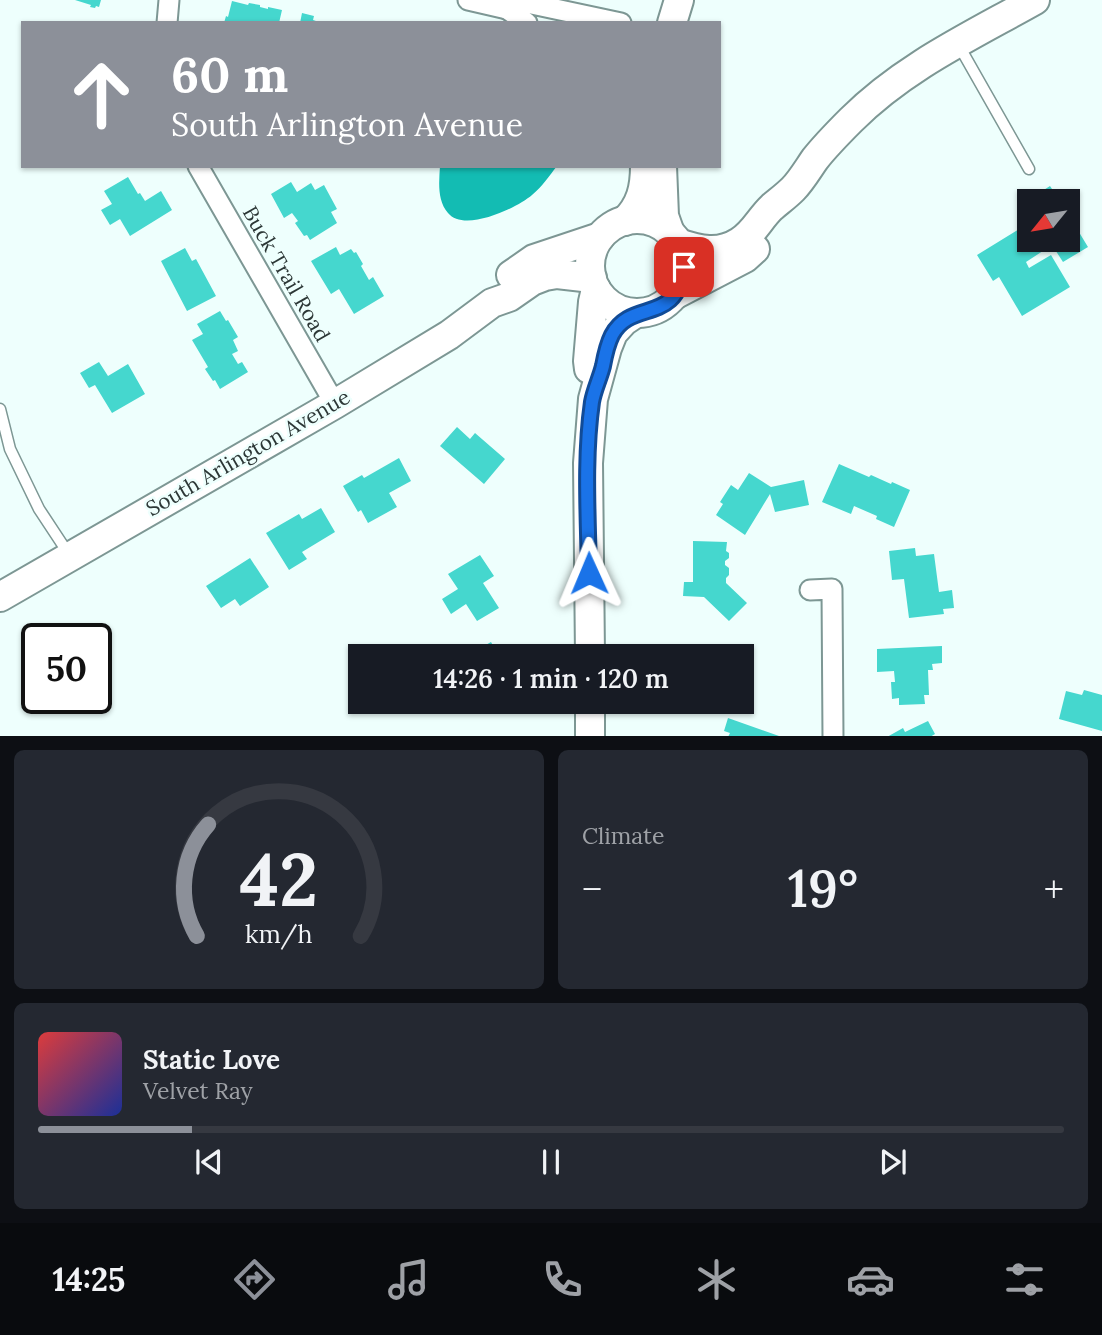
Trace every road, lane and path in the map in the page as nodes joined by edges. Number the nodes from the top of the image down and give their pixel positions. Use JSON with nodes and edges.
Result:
{"nodes":[{"id":1,"x":169,"y":0,"type":"edge"},
{"id":2,"x":468,"y":0,"type":"edge"},
{"id":3,"x":678,"y":0,"type":"edge"},
{"id":4,"x":1035,"y":0,"type":"edge"},
{"id":5,"x":507,"y":9,"type":"junction"},
{"id":6,"x":167,"y":21,"type":"edge"},
{"id":7,"x":524,"y":21,"type":"edge"},
{"id":8,"x":612,"y":21,"type":"edge"},
{"id":9,"x":673,"y":21,"type":"edge"},
{"id":10,"x":957,"y":44,"type":"junction"},
{"id":11,"x":199,"y":168,"type":"edge"},
{"id":12,"x":645,"y":168,"type":"edge"},
{"id":13,"x":662,"y":168,"type":"edge"},
{"id":14,"x":1029,"y":169,"type":"dead end"},
{"id":15,"x":793,"y":189,"type":"junction"},
{"id":16,"x":625,"y":221,"type":"junction"},
{"id":17,"x":600,"y":237,"type":"junction"},
{"id":18,"x":674,"y":238,"type":"junction"},
{"id":19,"x":594,"y":284,"type":"junction"},
{"id":20,"x":674,"y":295,"type":"junction"},
{"id":21,"x":492,"y":303,"type":"junction"},
{"id":22,"x":636,"y":313,"type":"junction"},
{"id":23,"x":593,"y":399,"type":"junction"},
{"id":24,"x":335,"y":404,"type":"junction"},
{"id":25,"x":0,"y":409,"type":"edge"},
{"id":26,"x":70,"y":557,"type":"junction"},
{"id":27,"x":810,"y":590,"type":"dead end"},
{"id":28,"x":0,"y":597,"type":"edge"},
{"id":29,"x":590,"y":644,"type":"edge"},
{"id":30,"x":590,"y":714,"type":"edge"},
{"id":31,"x":590,"y":736,"type":"edge"},
{"id":32,"x":833,"y":736,"type":"edge"}],
"edges":[{"from":1,"to":6,"type":"street"},
{"from":2,"to":5,"type":"street"},
{"from":3,"to":9,"type":"main road"},
{"from":4,"to":10,"type":"main road"},
{"from":5,"to":7,"type":"street"},
{"from":5,"to":8,"type":"street"},
{"from":10,"to":14,"type":"lane"},
{"from":10,"to":15,"type":"main road"},
{"from":11,"to":24,"type":"street","name":"Buck Trail Road"},
{"from":12,"to":16,"type":"main road"},
{"from":13,"to":18,"type":"main road"},
{"from":15,"to":18,"type":"main road"},
{"from":15,"to":20,"type":"main road"},
{"from":16,"to":17,"type":"main road"},
{"from":16,"to":18,"type":"main road"},
{"from":17,"to":19,"type":"main road"},
{"from":17,"to":21,"type":"main road","name":"South Arlington Avenue"},
{"from":18,"to":20,"type":"main road"},
{"from":19,"to":21,"type":"main road","name":"South Arlington Avenue"},
{"from":19,"to":22,"type":"main road"},
{"from":19,"to":23,"type":"main road"},
{"from":20,"to":22,"type":"main road"},
{"from":21,"to":24,"type":"main road","name":"South Arlington Avenue"},
{"from":22,"to":23,"type":"main road"},
{"from":23,"to":29,"type":"main road"},
{"from":24,"to":26,"type":"main road","name":"South Arlington Avenue"},
{"from":25,"to":26,"type":"lane"},
{"from":26,"to":28,"type":"main road","name":"South Arlington Avenue"},
{"from":27,"to":32,"type":"street"},
{"from":30,"to":31,"type":"main road"}]}
